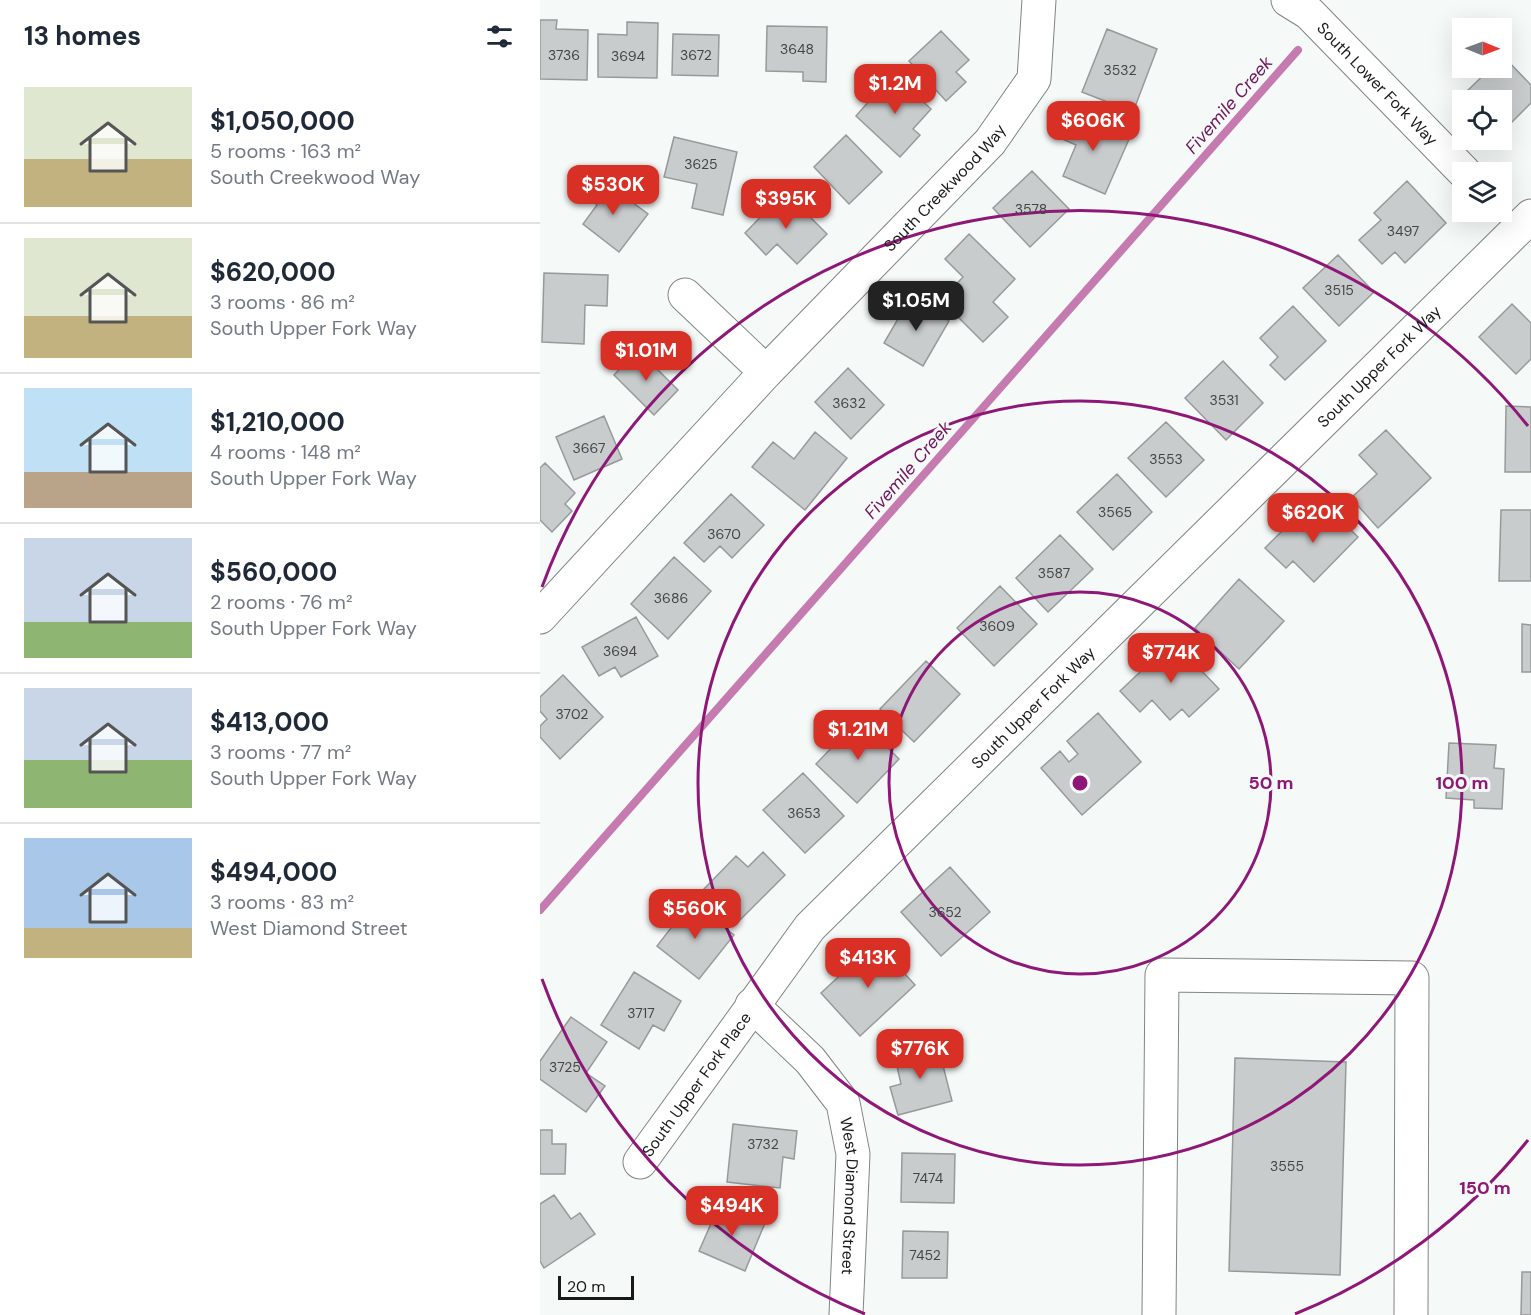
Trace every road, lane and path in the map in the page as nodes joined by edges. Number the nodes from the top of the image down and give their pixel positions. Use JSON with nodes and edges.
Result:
{"nodes":[{"id":1,"x":1039,"y":0,"type":"edge"},
{"id":2,"x":1288,"y":0,"type":"edge"},
{"id":3,"x":1454,"y":162,"type":"edge"},
{"id":4,"x":1520,"y":224,"type":"edge"},
{"id":5,"x":685,"y":295,"type":"dead end"},
{"id":6,"x":766,"y":372,"type":"junction"},
{"id":7,"x":540,"y":617,"type":"edge"},
{"id":8,"x":752,"y":1005,"type":"junction"},
{"id":9,"x":640,"y":1162,"type":"dead end"},
{"id":10,"x":846,"y":1315,"type":"edge"},
{"id":11,"x":1159,"y":1315,"type":"edge"},
{"id":12,"x":1411,"y":1315,"type":"edge"}],
"edges":[{"from":1,"to":6,"type":"street","name":"South Creekwood Way"},
{"from":2,"to":3,"type":"street","name":"South Lower Fork Way"},
{"from":4,"to":8,"type":"street","name":"South Upper Fork Way"},
{"from":5,"to":6,"type":"street"},
{"from":6,"to":7,"type":"street","name":"South Creekwood Way"},
{"from":8,"to":9,"type":"street","name":"South Upper Fork Place"},
{"from":8,"to":10,"type":"street","name":"West Diamond Street"},
{"from":11,"to":12,"type":"street"}]}
